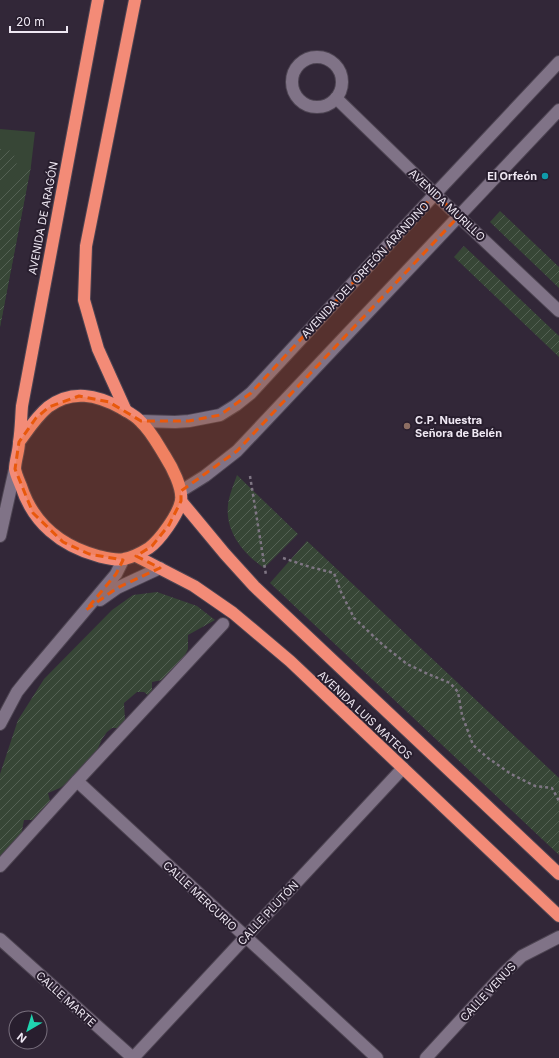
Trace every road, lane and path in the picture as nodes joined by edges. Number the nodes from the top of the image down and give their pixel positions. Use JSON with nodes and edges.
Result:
{"nodes":[{"id":1,"x":98,"y":0,"type":"edge"},
{"id":2,"x":135,"y":0,"type":"edge"},
{"id":3,"x":559,"y":62,"type":"edge"},
{"id":4,"x":336,"y":98,"type":"junction"},
{"id":5,"x":559,"y":110,"type":"edge"},
{"id":6,"x":435,"y":194,"type":"junction"},
{"id":7,"x":459,"y":216,"type":"junction"},
{"id":8,"x":559,"y":311,"type":"edge"},
{"id":9,"x":126,"y":411,"type":"junction"},
{"id":10,"x":141,"y":421,"type":"junction"},
{"id":11,"x":19,"y":442,"type":"junction"},
{"id":12,"x":16,"y":469,"type":"junction"},
{"id":13,"x":250,"y":476,"type":"dead end"},
{"id":14,"x":181,"y":496,"type":"junction"},
{"id":15,"x":0,"y":536,"type":"edge"},
{"id":16,"x":136,"y":556,"type":"junction"},
{"id":17,"x":283,"y":558,"type":"dead end"},
{"id":18,"x":123,"y":560,"type":"junction"},
{"id":19,"x":160,"y":568,"type":"junction"},
{"id":20,"x":266,"y":576,"type":"dead end"},
{"id":21,"x":86,"y":610,"type":"junction"},
{"id":22,"x":223,"y":624,"type":"dead end"},
{"id":23,"x":0,"y":724,"type":"edge"},
{"id":24,"x":403,"y":768,"type":"junction"},
{"id":25,"x":77,"y":781,"type":"junction"},
{"id":26,"x":559,"y":800,"type":"edge"},
{"id":27,"x":0,"y":866,"type":"edge"},
{"id":28,"x":559,"y":874,"type":"edge"},
{"id":29,"x":559,"y":916,"type":"edge"},
{"id":30,"x":245,"y":937,"type":"junction"},
{"id":31,"x":559,"y":937,"type":"edge"},
{"id":32,"x":0,"y":939,"type":"edge"},
{"id":33,"x":133,"y":1058,"type":"edge"},
{"id":34,"x":377,"y":1058,"type":"edge"},
{"id":35,"x":426,"y":1058,"type":"edge"}],
"edges":[{"from":1,"to":11,"type":"highway","name":"AVENIDA DE ARAGÓN"},
{"from":2,"to":9,"type":"highway"},
{"from":3,"to":6,"type":"street","name":"AVENIDA DEL ORFEÓN ARANDINO"},
{"from":4,"to":4,"type":"street"},
{"from":4,"to":6,"type":"street","name":"AVENIDA MURILLO"},
{"from":5,"to":7,"type":"street"},
{"from":6,"to":7,"type":"street","name":"AVENIDA MURILLO"},
{"from":6,"to":10,"type":"street","name":"AVENIDA DEL ORFEÓN ARANDINO"},
{"from":7,"to":8,"type":"street","name":"AVENIDA MURILLO"},
{"from":7,"to":14,"type":"street"},
{"from":9,"to":10,"type":"highway","name":"AVENIDA LUIS MATEOS"},
{"from":9,"to":11,"type":"highway","name":"AVENIDA LUIS MATEOS"},
{"from":10,"to":14,"type":"highway","name":"AVENIDA LUIS MATEOS"},
{"from":11,"to":12,"type":"highway","name":"AVENIDA DE ARAGÓN"},
{"from":12,"to":15,"type":"street"},
{"from":12,"to":18,"type":"highway"},
{"from":13,"to":20,"type":"path"},
{"from":14,"to":16,"type":"highway"},
{"from":14,"to":28,"type":"highway","name":"AVENIDA LUIS MATEOS"},
{"from":16,"to":18,"type":"highway"},
{"from":16,"to":19,"type":"highway","name":"AVENIDA LUIS MATEOS"},
{"from":17,"to":26,"type":"path"},
{"from":18,"to":21,"type":"street"},
{"from":19,"to":21,"type":"street"},
{"from":19,"to":24,"type":"highway","name":"AVENIDA LUIS MATEOS"},
{"from":21,"to":23,"type":"street"},
{"from":22,"to":25,"type":"street"},
{"from":24,"to":29,"type":"highway","name":"AVENIDA LUIS MATEOS"},
{"from":24,"to":30,"type":"street","name":"CALLE PLUTÓN"},
{"from":25,"to":27,"type":"street"},
{"from":25,"to":30,"type":"street","name":"CALLE MERCURIO"},
{"from":30,"to":33,"type":"street","name":"CALLE PLUTÓN"},
{"from":30,"to":34,"type":"street","name":"CALLE MERCURIO"},
{"from":31,"to":35,"type":"street","name":"CALLE VENUS"},
{"from":32,"to":33,"type":"street","name":"CALLE MARTE"}]}
